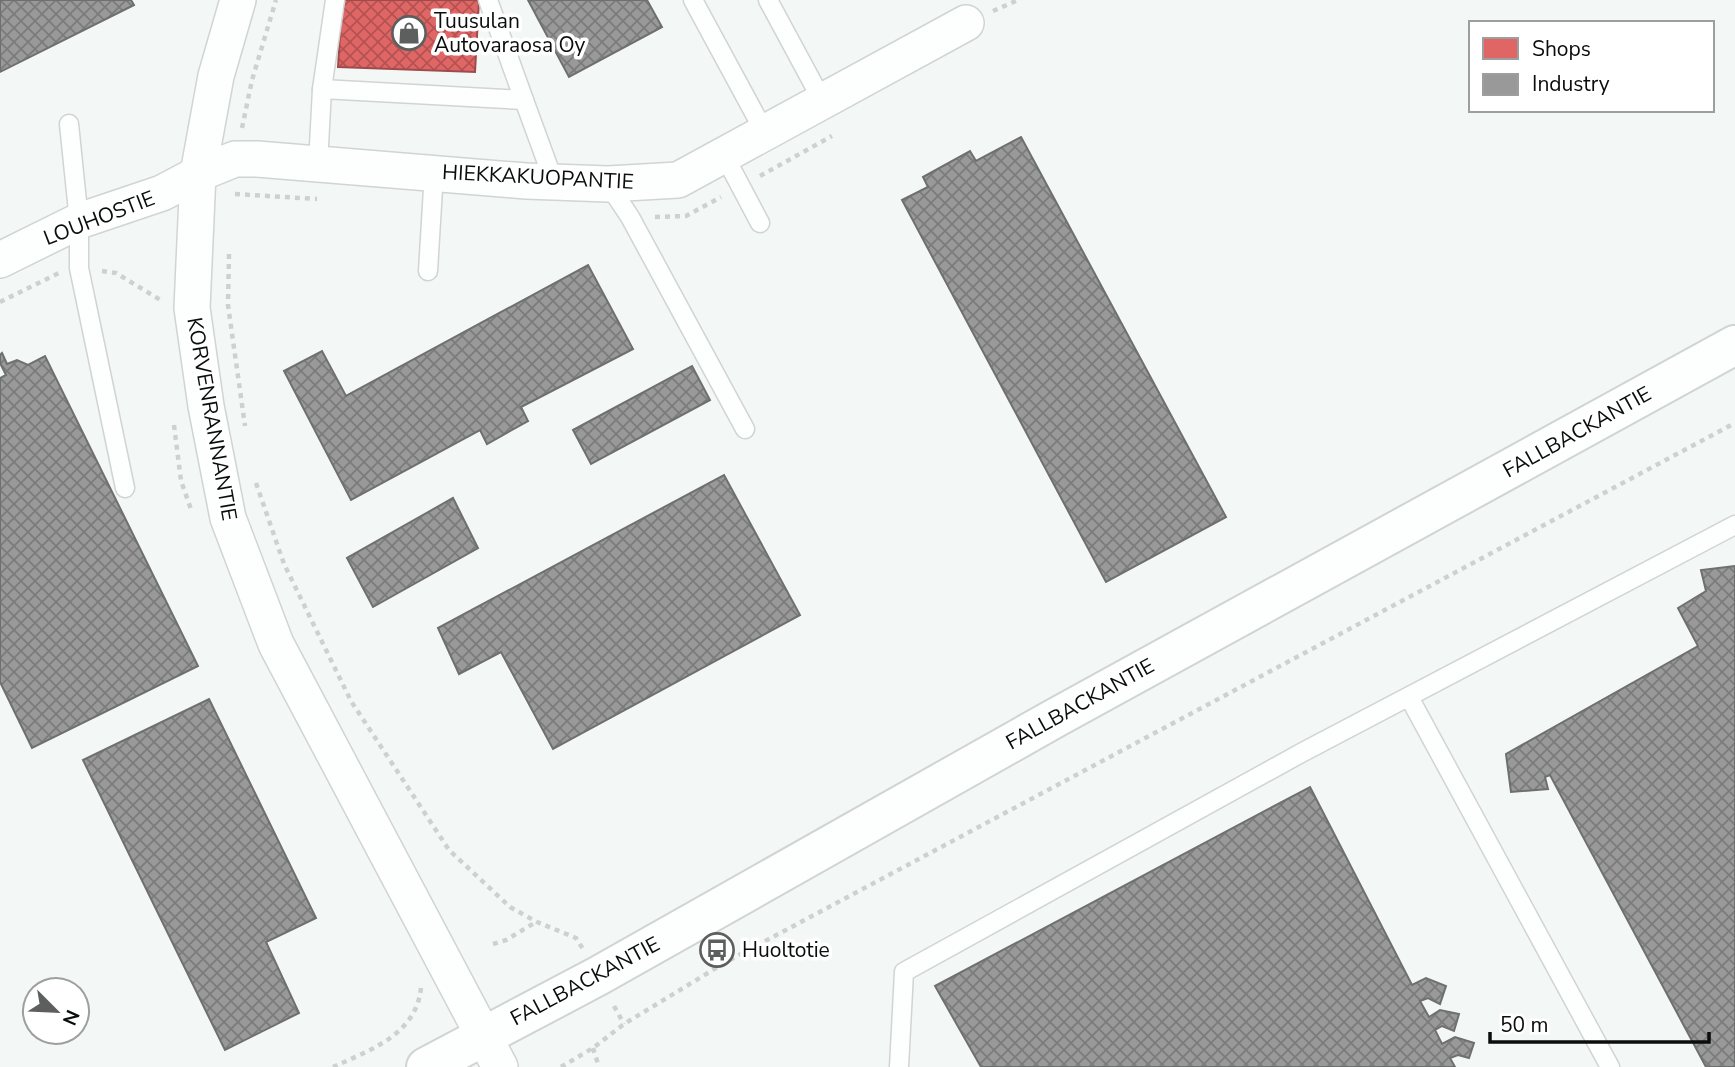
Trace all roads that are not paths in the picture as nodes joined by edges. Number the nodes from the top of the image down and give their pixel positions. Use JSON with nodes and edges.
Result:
{"nodes":[{"id":1,"x":239,"y":0,"type":"edge"},
{"id":2,"x":335,"y":0,"type":"edge"},
{"id":3,"x":488,"y":0,"type":"edge"},
{"id":4,"x":693,"y":0,"type":"edge"},
{"id":5,"x":768,"y":0,"type":"edge"},
{"id":6,"x":966,"y":23,"type":"dead end"},
{"id":7,"x":322,"y":89,"type":"junction"},
{"id":8,"x":524,"y":100,"type":"junction"},
{"id":9,"x":823,"y":102,"type":"junction"},
{"id":10,"x":69,"y":124,"type":"dead end"},
{"id":11,"x":765,"y":133,"type":"junction"},
{"id":12,"x":724,"y":155,"type":"junction"},
{"id":13,"x":318,"y":164,"type":"junction"},
{"id":14,"x":434,"y":172,"type":"junction"},
{"id":15,"x":198,"y":174,"type":"junction"},
{"id":16,"x":554,"y":182,"type":"junction"},
{"id":17,"x":608,"y":184,"type":"junction"},
{"id":18,"x":79,"y":221,"type":"junction"},
{"id":19,"x":760,"y":223,"type":"dead end"},
{"id":20,"x":0,"y":260,"type":"edge"},
{"id":21,"x":428,"y":271,"type":"dead end"},
{"id":22,"x":1735,"y":345,"type":"edge"},
{"id":23,"x":744,"y":429,"type":"dead end"},
{"id":24,"x":125,"y":488,"type":"dead end"},
{"id":25,"x":1735,"y":525,"type":"edge"},
{"id":26,"x":1409,"y":696,"type":"junction"},
{"id":27,"x":492,"y":1051,"type":"edge"},
{"id":28,"x":426,"y":1067,"type":"edge"},
{"id":29,"x":899,"y":1067,"type":"edge"},
{"id":30,"x":1610,"y":1067,"type":"edge"}],
"edges":[{"from":1,"to":15,"type":"street","name":"KORVENRANNANTIE"},
{"from":2,"to":7,"type":"lane"},
{"from":3,"to":8,"type":"lane"},
{"from":4,"to":11,"type":"lane"},
{"from":5,"to":9,"type":"lane"},
{"from":6,"to":9,"type":"street","name":"HIEKKAKUOPANTIE"},
{"from":7,"to":8,"type":"lane"},
{"from":7,"to":13,"type":"lane"},
{"from":8,"to":16,"type":"lane"},
{"from":9,"to":11,"type":"street","name":"HIEKKAKUOPANTIE"},
{"from":10,"to":18,"type":"lane"},
{"from":11,"to":12,"type":"street","name":"HIEKKAKUOPANTIE"},
{"from":12,"to":17,"type":"street","name":"HIEKKAKUOPANTIE"},
{"from":12,"to":19,"type":"lane"},
{"from":13,"to":14,"type":"street","name":"HIEKKAKUOPANTIE"},
{"from":13,"to":15,"type":"street","name":"HIEKKAKUOPANTIE"},
{"from":14,"to":16,"type":"street","name":"HIEKKAKUOPANTIE"},
{"from":14,"to":21,"type":"lane"},
{"from":15,"to":18,"type":"street","name":"LOUHOSTIE"},
{"from":15,"to":27,"type":"street","name":"KORVENRANNANTIE"},
{"from":16,"to":17,"type":"street","name":"HIEKKAKUOPANTIE"},
{"from":17,"to":23,"type":"lane"},
{"from":18,"to":20,"type":"street","name":"LOUHOSTIE"},
{"from":18,"to":24,"type":"lane"},
{"from":22,"to":27,"type":"street","name":"FALLBACKANTIE"},
{"from":25,"to":26,"type":"lane"},
{"from":26,"to":29,"type":"lane"},
{"from":26,"to":30,"type":"lane"},
{"from":27,"to":28,"type":"street","name":"FALLBACKANTIE"}]}
